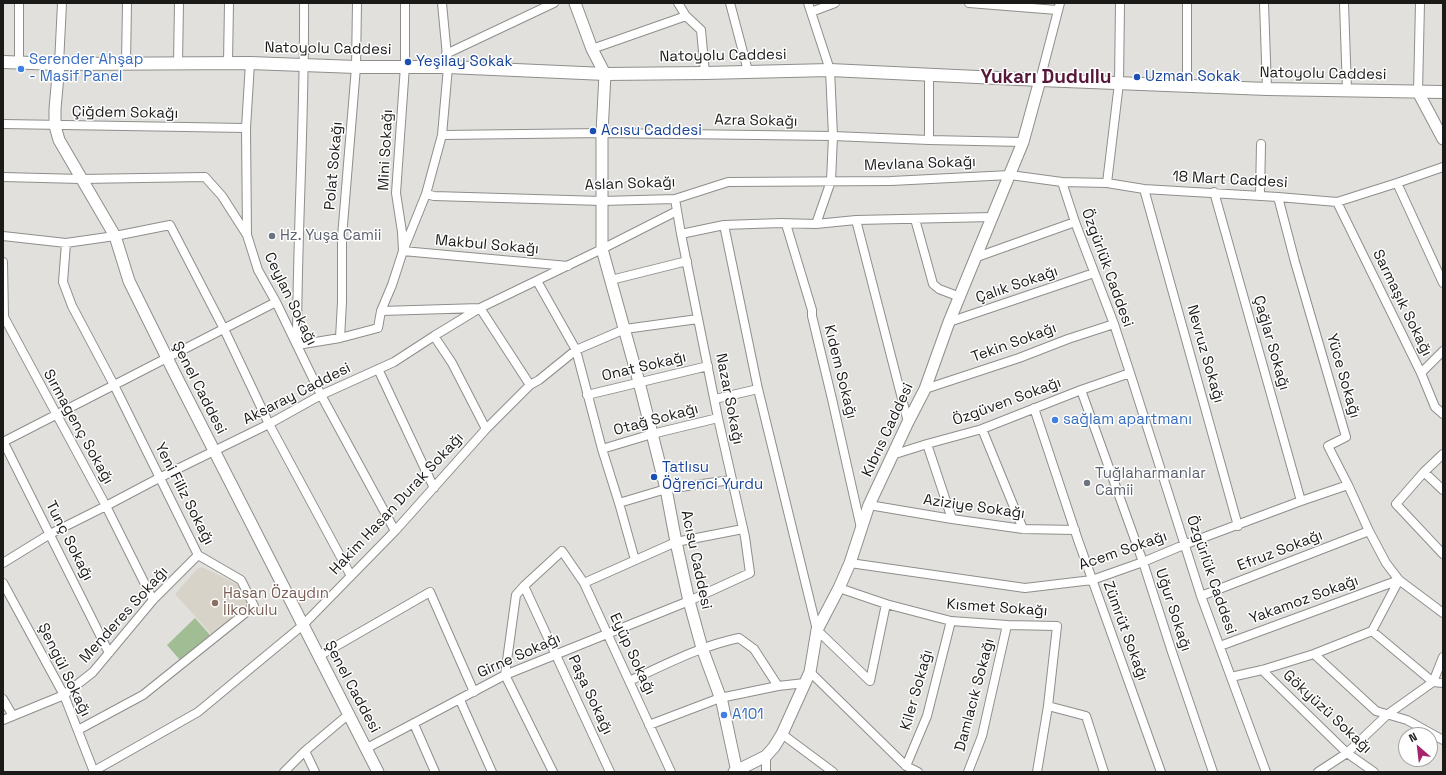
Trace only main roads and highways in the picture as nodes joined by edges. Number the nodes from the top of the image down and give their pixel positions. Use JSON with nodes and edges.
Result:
{"nodes":[{"id":1,"x":3,"y":62,"type":"edge"},
{"id":2,"x":1443,"y":92,"type":"edge"}],
"edges":[{"from":1,"to":2,"type":"main road","name":"Natoyolu Caddesi"}]}
